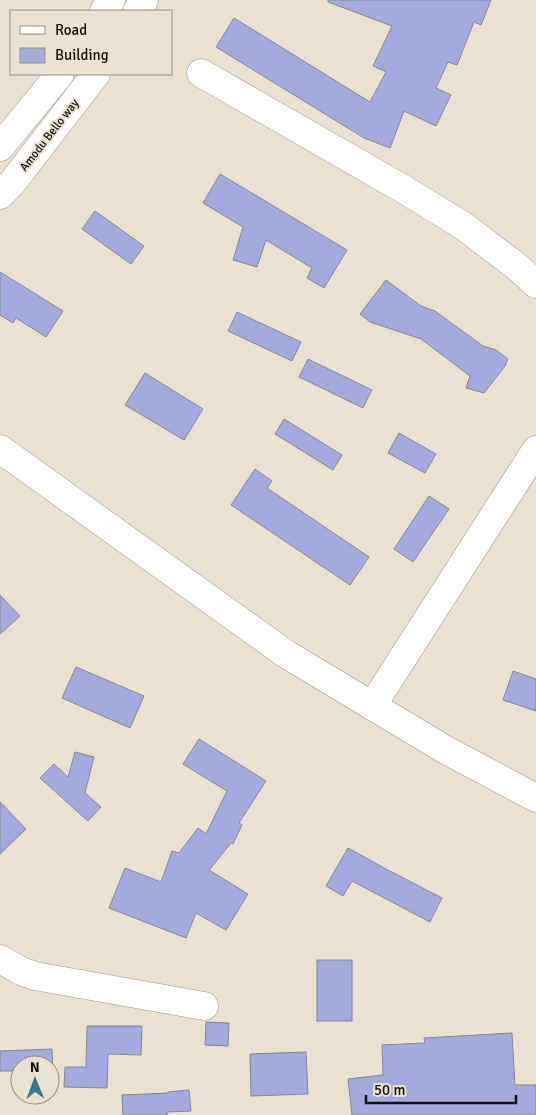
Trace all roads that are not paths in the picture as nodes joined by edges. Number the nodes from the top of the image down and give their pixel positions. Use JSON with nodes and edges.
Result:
{"nodes":[{"id":1,"x":201,"y":74,"type":"dead end"},
{"id":2,"x":59,"y":75,"type":"edge"},
{"id":3,"x":95,"y":75,"type":"edge"},
{"id":4,"x":0,"y":147,"type":"edge"},
{"id":5,"x":0,"y":195,"type":"edge"},
{"id":6,"x":536,"y":284,"type":"edge"},
{"id":7,"x":0,"y":450,"type":"edge"},
{"id":8,"x":536,"y":450,"type":"edge"},
{"id":9,"x":372,"y":706,"type":"junction"},
{"id":10,"x":536,"y":798,"type":"edge"},
{"id":11,"x":0,"y":959,"type":"edge"},
{"id":12,"x":204,"y":1006,"type":"dead end"}],
"edges":[{"from":1,"to":6,"type":"main road"},
{"from":2,"to":4,"type":"main road"},
{"from":3,"to":5,"type":"main road","name":"Amodu Bello way"},
{"from":7,"to":9,"type":"main road"},
{"from":8,"to":9,"type":"main road"},
{"from":9,"to":10,"type":"main road"},
{"from":11,"to":12,"type":"main road"}]}
